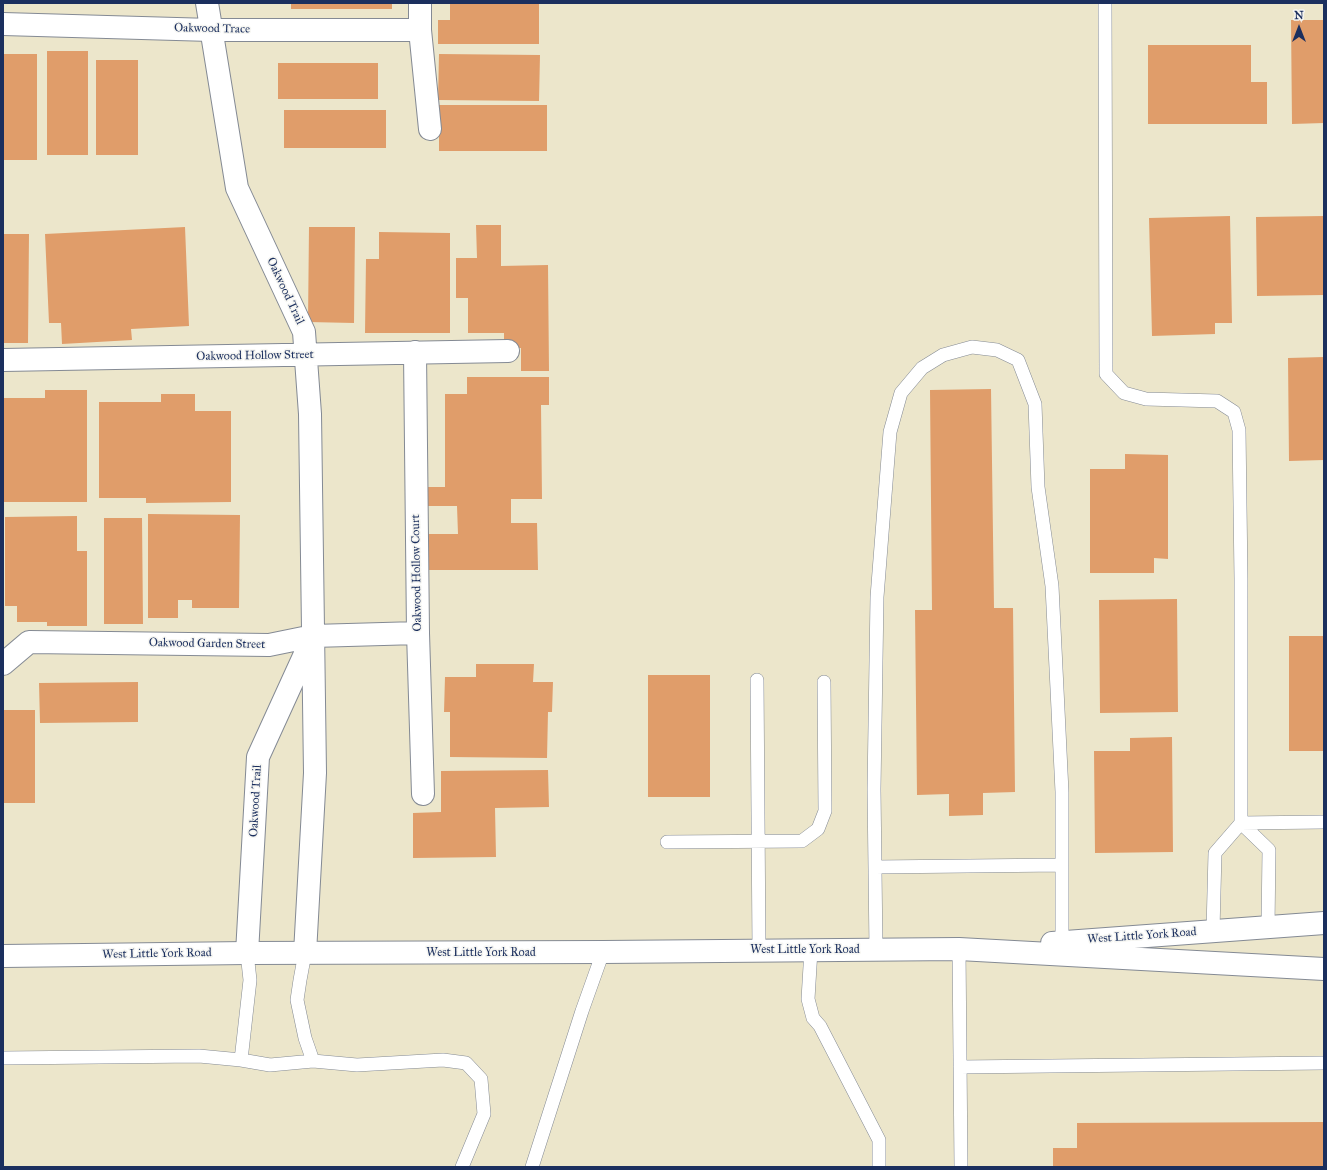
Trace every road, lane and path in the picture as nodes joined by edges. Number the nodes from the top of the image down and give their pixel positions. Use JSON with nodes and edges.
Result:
{"nodes":[{"id":1,"x":207,"y":3,"type":"edge"},
{"id":2,"x":420,"y":3,"type":"edge"},
{"id":3,"x":1105,"y":3,"type":"edge"},
{"id":4,"x":3,"y":24,"type":"edge"},
{"id":5,"x":211,"y":30,"type":"junction"},
{"id":6,"x":420,"y":30,"type":"junction"},
{"id":7,"x":430,"y":129,"type":"dead end"},
{"id":8,"x":508,"y":351,"type":"dead end"},
{"id":9,"x":415,"y":352,"type":"junction"},
{"id":10,"x":306,"y":355,"type":"junction"},
{"id":11,"x":3,"y":360,"type":"edge"},
{"id":12,"x":418,"y":633,"type":"junction"},
{"id":13,"x":313,"y":636,"type":"junction"},
{"id":14,"x":3,"y":664,"type":"edge"},
{"id":15,"x":757,"y":680,"type":"dead end"},
{"id":16,"x":824,"y":682,"type":"dead end"},
{"id":17,"x":424,"y":794,"type":"dead end"},
{"id":18,"x":1324,"y":822,"type":"edge"},
{"id":19,"x":1241,"y":823,"type":"junction"},
{"id":20,"x":666,"y":842,"type":"dead end"},
{"id":21,"x":758,"y":842,"type":"junction"},
{"id":22,"x":1062,"y":865,"type":"junction"},
{"id":23,"x":875,"y":867,"type":"junction"},
{"id":24,"x":1324,"y":923,"type":"edge"},
{"id":25,"x":1268,"y":927,"type":"junction"},
{"id":26,"x":1213,"y":930,"type":"junction"},
{"id":27,"x":1062,"y":942,"type":"junction"},
{"id":28,"x":959,"y":949,"type":"junction"},
{"id":29,"x":759,"y":950,"type":"junction"},
{"id":30,"x":811,"y":950,"type":"junction"},
{"id":31,"x":876,"y":950,"type":"junction"},
{"id":32,"x":603,"y":952,"type":"junction"},
{"id":33,"x":247,"y":953,"type":"junction"},
{"id":34,"x":305,"y":953,"type":"junction"},
{"id":35,"x":3,"y":956,"type":"edge"},
{"id":36,"x":1324,"y":969,"type":"edge"},
{"id":37,"x":3,"y":1058,"type":"edge"},
{"id":38,"x":241,"y":1060,"type":"junction"},
{"id":39,"x":313,"y":1061,"type":"junction"},
{"id":40,"x":1324,"y":1063,"type":"edge"},
{"id":41,"x":960,"y":1067,"type":"junction"},
{"id":42,"x":462,"y":1167,"type":"edge"},
{"id":43,"x":532,"y":1167,"type":"edge"},
{"id":44,"x":879,"y":1167,"type":"edge"},
{"id":45,"x":961,"y":1167,"type":"edge"}],
"edges":[{"from":1,"to":5,"type":"street","name":"Oakwood Trail"},
{"from":2,"to":6,"type":"street"},
{"from":3,"to":19,"type":"lane"},
{"from":4,"to":5,"type":"street","name":"Oakwood Trace"},
{"from":5,"to":6,"type":"street","name":"Oakwood Trace"},
{"from":5,"to":10,"type":"street","name":"Oakwood Trail"},
{"from":6,"to":7,"type":"street"},
{"from":8,"to":9,"type":"street","name":"Oakwood Hollow Street"},
{"from":9,"to":10,"type":"street","name":"Oakwood Hollow Street"},
{"from":9,"to":12,"type":"street","name":"Oakwood Hollow Court"},
{"from":10,"to":11,"type":"street","name":"Oakwood Hollow Street"},
{"from":10,"to":13,"type":"street","name":"Oakwood Trail"},
{"from":12,"to":13,"type":"street","name":"Oakwood Garden Street"},
{"from":12,"to":17,"type":"street","name":"Oakwood Hollow Court"},
{"from":13,"to":14,"type":"street","name":"Oakwood Garden Street"},
{"from":13,"to":33,"type":"street","name":"Oakwood Trail"},
{"from":13,"to":34,"type":"street","name":"Oakwood Trail"},
{"from":15,"to":21,"type":"lane"},
{"from":16,"to":21,"type":"lane"},
{"from":18,"to":19,"type":"lane"},
{"from":19,"to":25,"type":"lane"},
{"from":19,"to":26,"type":"lane"},
{"from":20,"to":21,"type":"lane"},
{"from":21,"to":29,"type":"lane"},
{"from":22,"to":23,"type":"lane"},
{"from":22,"to":23,"type":"lane"},
{"from":22,"to":27,"type":"lane"},
{"from":23,"to":31,"type":"lane"},
{"from":24,"to":25,"type":"street","name":"West Little York Road"},
{"from":25,"to":26,"type":"street","name":"West Little York Road"},
{"from":26,"to":27,"type":"street","name":"West Little York Road"},
{"from":27,"to":28,"type":"street","name":"West Little York Road"},
{"from":28,"to":31,"type":"street","name":"West Little York Road"},
{"from":28,"to":36,"type":"street","name":"West Little York Road"},
{"from":28,"to":41,"type":"lane"},
{"from":29,"to":30,"type":"street","name":"West Little York Road"},
{"from":29,"to":32,"type":"street","name":"West Little York Road"},
{"from":30,"to":31,"type":"street","name":"West Little York Road"},
{"from":30,"to":44,"type":"lane"},
{"from":32,"to":34,"type":"street","name":"West Little York Road"},
{"from":32,"to":43,"type":"lane"},
{"from":33,"to":34,"type":"street","name":"West Little York Road"},
{"from":33,"to":35,"type":"street","name":"West Little York Road"},
{"from":33,"to":38,"type":"lane"},
{"from":34,"to":39,"type":"lane"},
{"from":37,"to":38,"type":"lane"},
{"from":38,"to":39,"type":"lane"},
{"from":39,"to":42,"type":"lane"},
{"from":40,"to":41,"type":"lane"},
{"from":41,"to":45,"type":"lane"}]}
